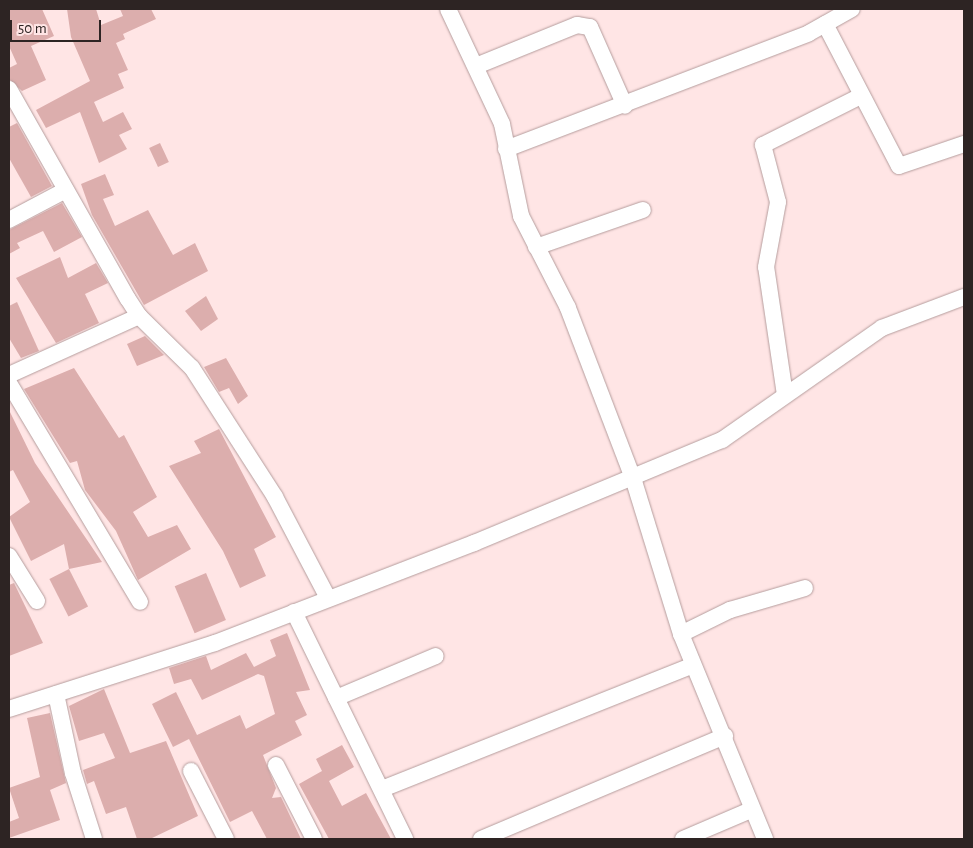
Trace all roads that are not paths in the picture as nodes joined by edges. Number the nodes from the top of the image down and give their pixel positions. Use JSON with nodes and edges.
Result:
{"nodes":[{"id":1,"x":448,"y":9,"type":"edge"},
{"id":2,"x":852,"y":9,"type":"edge"},
{"id":3,"x":825,"y":24,"type":"junction"},
{"id":4,"x":476,"y":66,"type":"junction"},
{"id":5,"x":9,"y":89,"type":"edge"},
{"id":6,"x":861,"y":96,"type":"junction"},
{"id":7,"x":625,"y":106,"type":"junction"},
{"id":8,"x":964,"y":144,"type":"edge"},
{"id":9,"x":506,"y":149,"type":"junction"},
{"id":10,"x":66,"y":190,"type":"junction"},
{"id":11,"x":643,"y":210,"type":"dead end"},
{"id":12,"x":9,"y":220,"type":"edge"},
{"id":13,"x":536,"y":248,"type":"junction"},
{"id":14,"x":964,"y":297,"type":"edge"},
{"id":15,"x":139,"y":316,"type":"junction"},
{"id":16,"x":9,"y":375,"type":"edge"},
{"id":17,"x":9,"y":383,"type":"edge"},
{"id":18,"x":785,"y":395,"type":"junction"},
{"id":19,"x":633,"y":478,"type":"junction"},
{"id":20,"x":9,"y":556,"type":"edge"},
{"id":21,"x":805,"y":588,"type":"dead end"},
{"id":22,"x":328,"y":598,"type":"junction"},
{"id":23,"x":37,"y":601,"type":"dead end"},
{"id":24,"x":140,"y":602,"type":"dead end"},
{"id":25,"x":294,"y":612,"type":"junction"},
{"id":26,"x":681,"y":634,"type":"junction"},
{"id":27,"x":436,"y":656,"type":"dead end"},
{"id":28,"x":693,"y":665,"type":"junction"},
{"id":29,"x":56,"y":694,"type":"junction"},
{"id":30,"x":336,"y":698,"type":"junction"},
{"id":31,"x":9,"y":710,"type":"edge"},
{"id":32,"x":725,"y":736,"type":"junction"},
{"id":33,"x":276,"y":765,"type":"dead end"},
{"id":34,"x":191,"y":771,"type":"dead end"},
{"id":35,"x":382,"y":789,"type":"junction"},
{"id":36,"x":751,"y":810,"type":"junction"},
{"id":37,"x":94,"y":839,"type":"edge"},
{"id":38,"x":226,"y":839,"type":"edge"},
{"id":39,"x":314,"y":839,"type":"edge"},
{"id":40,"x":405,"y":839,"type":"edge"},
{"id":41,"x":481,"y":839,"type":"edge"},
{"id":42,"x":683,"y":839,"type":"edge"},
{"id":43,"x":765,"y":839,"type":"edge"}],
"edges":[{"from":1,"to":4,"type":"street"},
{"from":2,"to":3,"type":"street"},
{"from":3,"to":6,"type":"street"},
{"from":3,"to":7,"type":"street"},
{"from":4,"to":7,"type":"street"},
{"from":4,"to":9,"type":"street"},
{"from":5,"to":10,"type":"street"},
{"from":6,"to":8,"type":"street"},
{"from":6,"to":18,"type":"street"},
{"from":7,"to":9,"type":"street"},
{"from":9,"to":13,"type":"street"},
{"from":10,"to":12,"type":"street"},
{"from":10,"to":15,"type":"street"},
{"from":11,"to":13,"type":"street"},
{"from":13,"to":19,"type":"street"},
{"from":14,"to":18,"type":"street"},
{"from":15,"to":16,"type":"street"},
{"from":15,"to":22,"type":"street"},
{"from":17,"to":24,"type":"street"},
{"from":18,"to":19,"type":"street"},
{"from":19,"to":22,"type":"street"},
{"from":19,"to":26,"type":"street"},
{"from":20,"to":23,"type":"street"},
{"from":21,"to":26,"type":"street"},
{"from":22,"to":25,"type":"street"},
{"from":25,"to":29,"type":"street"},
{"from":25,"to":30,"type":"street"},
{"from":26,"to":28,"type":"street"},
{"from":27,"to":30,"type":"street"},
{"from":28,"to":32,"type":"street"},
{"from":28,"to":35,"type":"street"},
{"from":29,"to":31,"type":"street"},
{"from":29,"to":37,"type":"street"},
{"from":30,"to":35,"type":"street"},
{"from":32,"to":36,"type":"street"},
{"from":32,"to":41,"type":"street"},
{"from":33,"to":39,"type":"street"},
{"from":34,"to":38,"type":"street"},
{"from":35,"to":40,"type":"street"},
{"from":36,"to":42,"type":"street"},
{"from":36,"to":43,"type":"street"}]}
